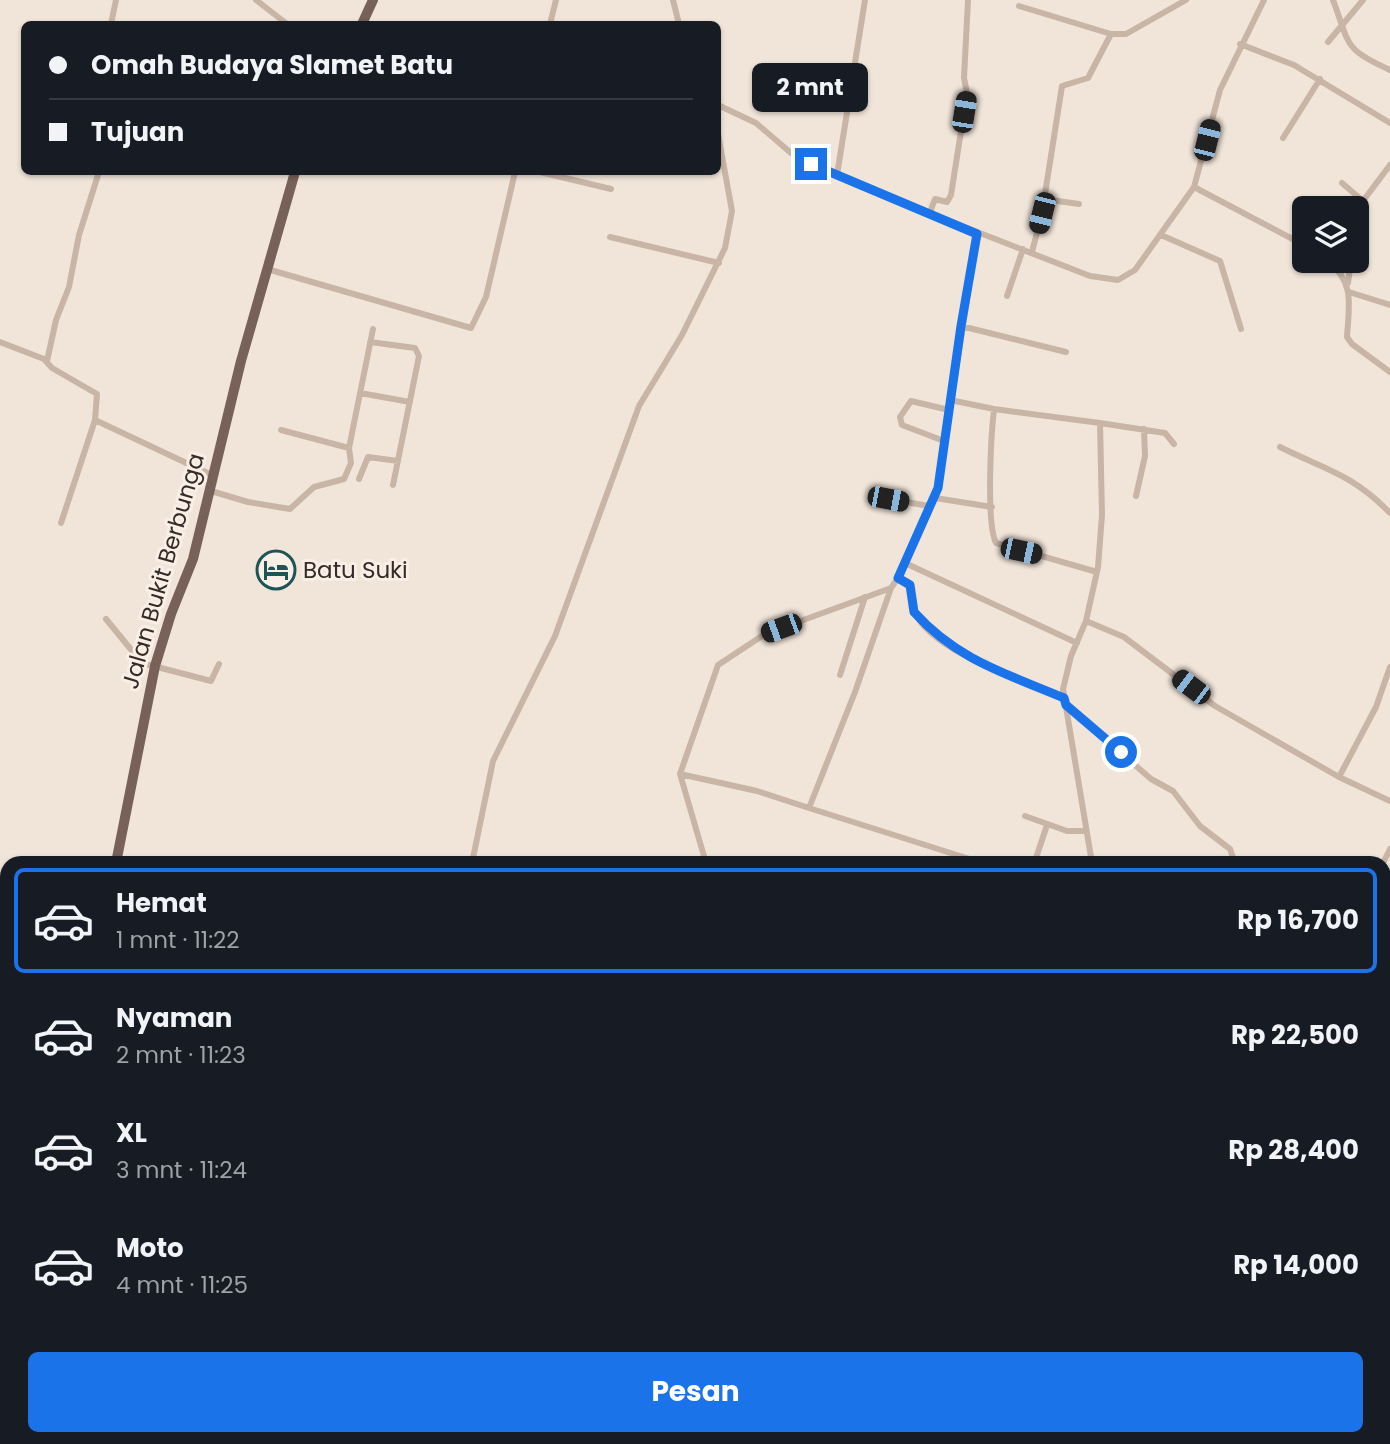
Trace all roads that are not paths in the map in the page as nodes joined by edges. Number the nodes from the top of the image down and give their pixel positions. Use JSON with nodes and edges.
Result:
{"nodes":[{"id":1,"x":116,"y":0,"type":"edge"},
{"id":2,"x":257,"y":0,"type":"edge"},
{"id":3,"x":373,"y":0,"type":"edge"},
{"id":4,"x":556,"y":0,"type":"edge"},
{"id":5,"x":673,"y":0,"type":"edge"},
{"id":6,"x":865,"y":0,"type":"edge"},
{"id":7,"x":968,"y":0,"type":"edge"},
{"id":8,"x":1186,"y":0,"type":"edge"},
{"id":9,"x":1264,"y":0,"type":"edge"},
{"id":10,"x":1333,"y":0,"type":"edge"},
{"id":11,"x":1363,"y":0,"type":"edge"},
{"id":12,"x":1019,"y":6,"type":"dead end"},
{"id":13,"x":112,"y":21,"type":"edge"},
{"id":14,"x":283,"y":21,"type":"edge"},
{"id":15,"x":363,"y":21,"type":"edge"},
{"id":16,"x":551,"y":21,"type":"edge"},
{"id":17,"x":678,"y":21,"type":"edge"},
{"id":18,"x":1341,"y":24,"type":"junction"},
{"id":19,"x":1111,"y":34,"type":"junction"},
{"id":20,"x":1328,"y":41,"type":"dead end"},
{"id":21,"x":1240,"y":44,"type":"junction"},
{"id":22,"x":1390,"y":70,"type":"edge"},
{"id":23,"x":1320,"y":79,"type":"junction"},
{"id":24,"x":721,"y":106,"type":"edge"},
{"id":25,"x":1390,"y":123,"type":"edge"},
{"id":26,"x":1283,"y":138,"type":"dead end"},
{"id":27,"x":721,"y":150,"type":"edge"},
{"id":28,"x":1390,"y":165,"type":"edge"},
{"id":29,"x":98,"y":175,"type":"edge"},
{"id":30,"x":294,"y":175,"type":"edge"},
{"id":31,"x":514,"y":175,"type":"edge"},
{"id":32,"x":553,"y":175,"type":"edge"},
{"id":33,"x":837,"y":176,"type":"junction"},
{"id":34,"x":1342,"y":183,"type":"dead end"},
{"id":35,"x":1194,"y":187,"type":"junction"},
{"id":36,"x":611,"y":189,"type":"dead end"},
{"id":37,"x":1357,"y":196,"type":"edge"},
{"id":38,"x":1367,"y":196,"type":"edge"},
{"id":39,"x":1044,"y":199,"type":"junction"},
{"id":40,"x":1079,"y":204,"type":"dead end"},
{"id":41,"x":931,"y":210,"type":"junction"},
{"id":42,"x":977,"y":234,"type":"junction"},
{"id":43,"x":1161,"y":234,"type":"junction"},
{"id":44,"x":610,"y":237,"type":"dead end"},
{"id":45,"x":1292,"y":239,"type":"edge"},
{"id":46,"x":1034,"y":246,"type":"junction"},
{"id":47,"x":1023,"y":249,"type":"junction"},
{"id":48,"x":719,"y":264,"type":"junction"},
{"id":49,"x":267,"y":269,"type":"junction"},
{"id":50,"x":1342,"y":273,"type":"edge"},
{"id":51,"x":1350,"y":273,"type":"edge"},
{"id":52,"x":1348,"y":289,"type":"junction"},
{"id":53,"x":1007,"y":296,"type":"dead end"},
{"id":54,"x":1390,"y":305,"type":"edge"},
{"id":55,"x":961,"y":326,"type":"junction"},
{"id":56,"x":373,"y":329,"type":"dead end"},
{"id":57,"x":1241,"y":329,"type":"dead end"},
{"id":58,"x":0,"y":342,"type":"edge"},
{"id":59,"x":370,"y":342,"type":"junction"},
{"id":60,"x":1066,"y":352,"type":"dead end"},
{"id":61,"x":47,"y":361,"type":"junction"},
{"id":62,"x":1390,"y":372,"type":"edge"},
{"id":63,"x":360,"y":393,"type":"junction"},
{"id":64,"x":950,"y":400,"type":"junction"},
{"id":65,"x":410,"y":402,"type":"junction"},
{"id":66,"x":994,"y":409,"type":"junction"},
{"id":67,"x":949,"y":410,"type":"junction"},
{"id":68,"x":95,"y":420,"type":"junction"},
{"id":69,"x":1100,"y":422,"type":"junction"},
{"id":70,"x":1144,"y":429,"type":"junction"},
{"id":71,"x":281,"y":430,"type":"dead end"},
{"id":72,"x":944,"y":441,"type":"junction"},
{"id":73,"x":1174,"y":444,"type":"dead end"},
{"id":74,"x":1280,"y":447,"type":"dead end"},
{"id":75,"x":349,"y":449,"type":"junction"},
{"id":76,"x":398,"y":461,"type":"junction"},
{"id":77,"x":214,"y":476,"type":"junction"},
{"id":78,"x":359,"y":479,"type":"dead end"},
{"id":79,"x":393,"y":485,"type":"dead end"},
{"id":80,"x":211,"y":491,"type":"junction"},
{"id":81,"x":878,"y":492,"type":"dead end"},
{"id":82,"x":1136,"y":496,"type":"dead end"},
{"id":83,"x":935,"y":498,"type":"junction"},
{"id":84,"x":929,"y":506,"type":"junction"},
{"id":85,"x":992,"y":507,"type":"junction"},
{"id":86,"x":1390,"y":513,"type":"edge"},
{"id":87,"x":61,"y":523,"type":"dead end"},
{"id":88,"x":905,"y":563,"type":"junction"},
{"id":89,"x":1097,"y":572,"type":"junction"},
{"id":90,"x":898,"y":578,"type":"junction"},
{"id":91,"x":891,"y":588,"type":"junction"},
{"id":92,"x":866,"y":597,"type":"junction"},
{"id":93,"x":106,"y":620,"type":"dead end"},
{"id":94,"x":1086,"y":621,"type":"junction"},
{"id":95,"x":1077,"y":643,"type":"junction"},
{"id":96,"x":219,"y":664,"type":"dead end"},
{"id":97,"x":155,"y":666,"type":"junction"},
{"id":98,"x":1390,"y":667,"type":"edge"},
{"id":99,"x":840,"y":675,"type":"dead end"},
{"id":100,"x":1065,"y":702,"type":"junction"},
{"id":101,"x":680,"y":774,"type":"junction"},
{"id":102,"x":1339,"y":777,"type":"junction"},
{"id":103,"x":1390,"y":801,"type":"edge"},
{"id":104,"x":809,"y":808,"type":"junction"},
{"id":105,"x":1025,"y":816,"type":"dead end"},
{"id":106,"x":1047,"y":825,"type":"junction"},
{"id":107,"x":1086,"y":831,"type":"junction"},
{"id":108,"x":117,"y":856,"type":"edge"},
{"id":109,"x":473,"y":856,"type":"edge"},
{"id":110,"x":704,"y":856,"type":"edge"},
{"id":111,"x":960,"y":856,"type":"edge"},
{"id":112,"x":1037,"y":856,"type":"edge"},
{"id":113,"x":1091,"y":856,"type":"edge"},
{"id":114,"x":1232,"y":856,"type":"edge"}],
"edges":[{"from":1,"to":13,"type":"street"},
{"from":2,"to":14,"type":"street"},
{"from":3,"to":15,"type":"main road"},
{"from":4,"to":16,"type":"street"},
{"from":5,"to":17,"type":"street"},
{"from":6,"to":33,"type":"street"},
{"from":7,"to":41,"type":"street"},
{"from":8,"to":19,"type":"street"},
{"from":9,"to":21,"type":"street"},
{"from":10,"to":18,"type":"street"},
{"from":11,"to":18,"type":"street"},
{"from":12,"to":19,"type":"street"},
{"from":18,"to":20,"type":"street"},
{"from":18,"to":22,"type":"street"},
{"from":19,"to":39,"type":"street"},
{"from":21,"to":23,"type":"street"},
{"from":21,"to":35,"type":"street"},
{"from":23,"to":25,"type":"street"},
{"from":23,"to":26,"type":"street"},
{"from":24,"to":33,"type":"street"},
{"from":27,"to":48,"type":"street"},
{"from":28,"to":38,"type":"street"},
{"from":29,"to":61,"type":"street"},
{"from":30,"to":49,"type":"main road","name":"Jalan Bukit Berbunga"},
{"from":31,"to":49,"type":"street"},
{"from":32,"to":36,"type":"street"},
{"from":33,"to":41,"type":"street"},
{"from":34,"to":37,"type":"street"},
{"from":35,"to":43,"type":"street"},
{"from":35,"to":45,"type":"street"},
{"from":39,"to":40,"type":"street"},
{"from":39,"to":46,"type":"street"},
{"from":41,"to":42,"type":"street"},
{"from":42,"to":47,"type":"street"},
{"from":42,"to":55,"type":"street"},
{"from":43,"to":46,"type":"street"},
{"from":43,"to":57,"type":"street"},
{"from":44,"to":48,"type":"street"},
{"from":46,"to":47,"type":"street"},
{"from":47,"to":53,"type":"street"},
{"from":48,"to":109,"type":"street"},
{"from":49,"to":77,"type":"main road","name":"Jalan Bukit Berbunga"},
{"from":50,"to":52,"type":"street"},
{"from":51,"to":52,"type":"street"},
{"from":52,"to":54,"type":"street"},
{"from":52,"to":62,"type":"street"},
{"from":55,"to":60,"type":"street"},
{"from":55,"to":64,"type":"street"},
{"from":56,"to":59,"type":"street"},
{"from":58,"to":61,"type":"street"},
{"from":59,"to":63,"type":"street"},
{"from":59,"to":65,"type":"street"},
{"from":61,"to":68,"type":"street"},
{"from":63,"to":65,"type":"street"},
{"from":63,"to":75,"type":"street"},
{"from":64,"to":66,"type":"street"},
{"from":64,"to":67,"type":"street"},
{"from":65,"to":76,"type":"street"},
{"from":66,"to":69,"type":"street"},
{"from":66,"to":85,"type":"street"},
{"from":67,"to":72,"type":"street"},
{"from":67,"to":72,"type":"street"},
{"from":68,"to":77,"type":"street"},
{"from":68,"to":87,"type":"street"},
{"from":69,"to":70,"type":"street"},
{"from":69,"to":89,"type":"street"},
{"from":70,"to":73,"type":"street"},
{"from":70,"to":82,"type":"street"},
{"from":71,"to":75,"type":"street"},
{"from":72,"to":83,"type":"street"},
{"from":74,"to":86,"type":"street"},
{"from":75,"to":80,"type":"street"},
{"from":76,"to":78,"type":"street"},
{"from":76,"to":79,"type":"street"},
{"from":77,"to":80,"type":"main road","name":"Jalan Bukit Berbunga"},
{"from":80,"to":97,"type":"main road","name":"Jalan Bukit Berbunga"},
{"from":81,"to":84,"type":"street"},
{"from":83,"to":84,"type":"street"},
{"from":83,"to":85,"type":"street"},
{"from":84,"to":88,"type":"street"},
{"from":85,"to":89,"type":"street"},
{"from":88,"to":90,"type":"street"},
{"from":88,"to":95,"type":"street"},
{"from":89,"to":94,"type":"street"},
{"from":90,"to":91,"type":"street"},
{"from":90,"to":100,"type":"street"},
{"from":91,"to":92,"type":"street"},
{"from":91,"to":104,"type":"street"},
{"from":92,"to":99,"type":"street"},
{"from":92,"to":101,"type":"street"},
{"from":93,"to":97,"type":"street"},
{"from":94,"to":95,"type":"street"},
{"from":94,"to":102,"type":"street"},
{"from":95,"to":100,"type":"street"},
{"from":96,"to":97,"type":"street"},
{"from":97,"to":108,"type":"main road","name":"Jalan Bukit Berbunga"},
{"from":98,"to":102,"type":"street"},
{"from":100,"to":107,"type":"street"},
{"from":100,"to":114,"type":"street"},
{"from":101,"to":104,"type":"street"},
{"from":101,"to":110,"type":"street"},
{"from":102,"to":103,"type":"street"},
{"from":104,"to":111,"type":"street"},
{"from":105,"to":106,"type":"street"},
{"from":106,"to":107,"type":"street"},
{"from":106,"to":112,"type":"street"},
{"from":107,"to":113,"type":"street"}]}
